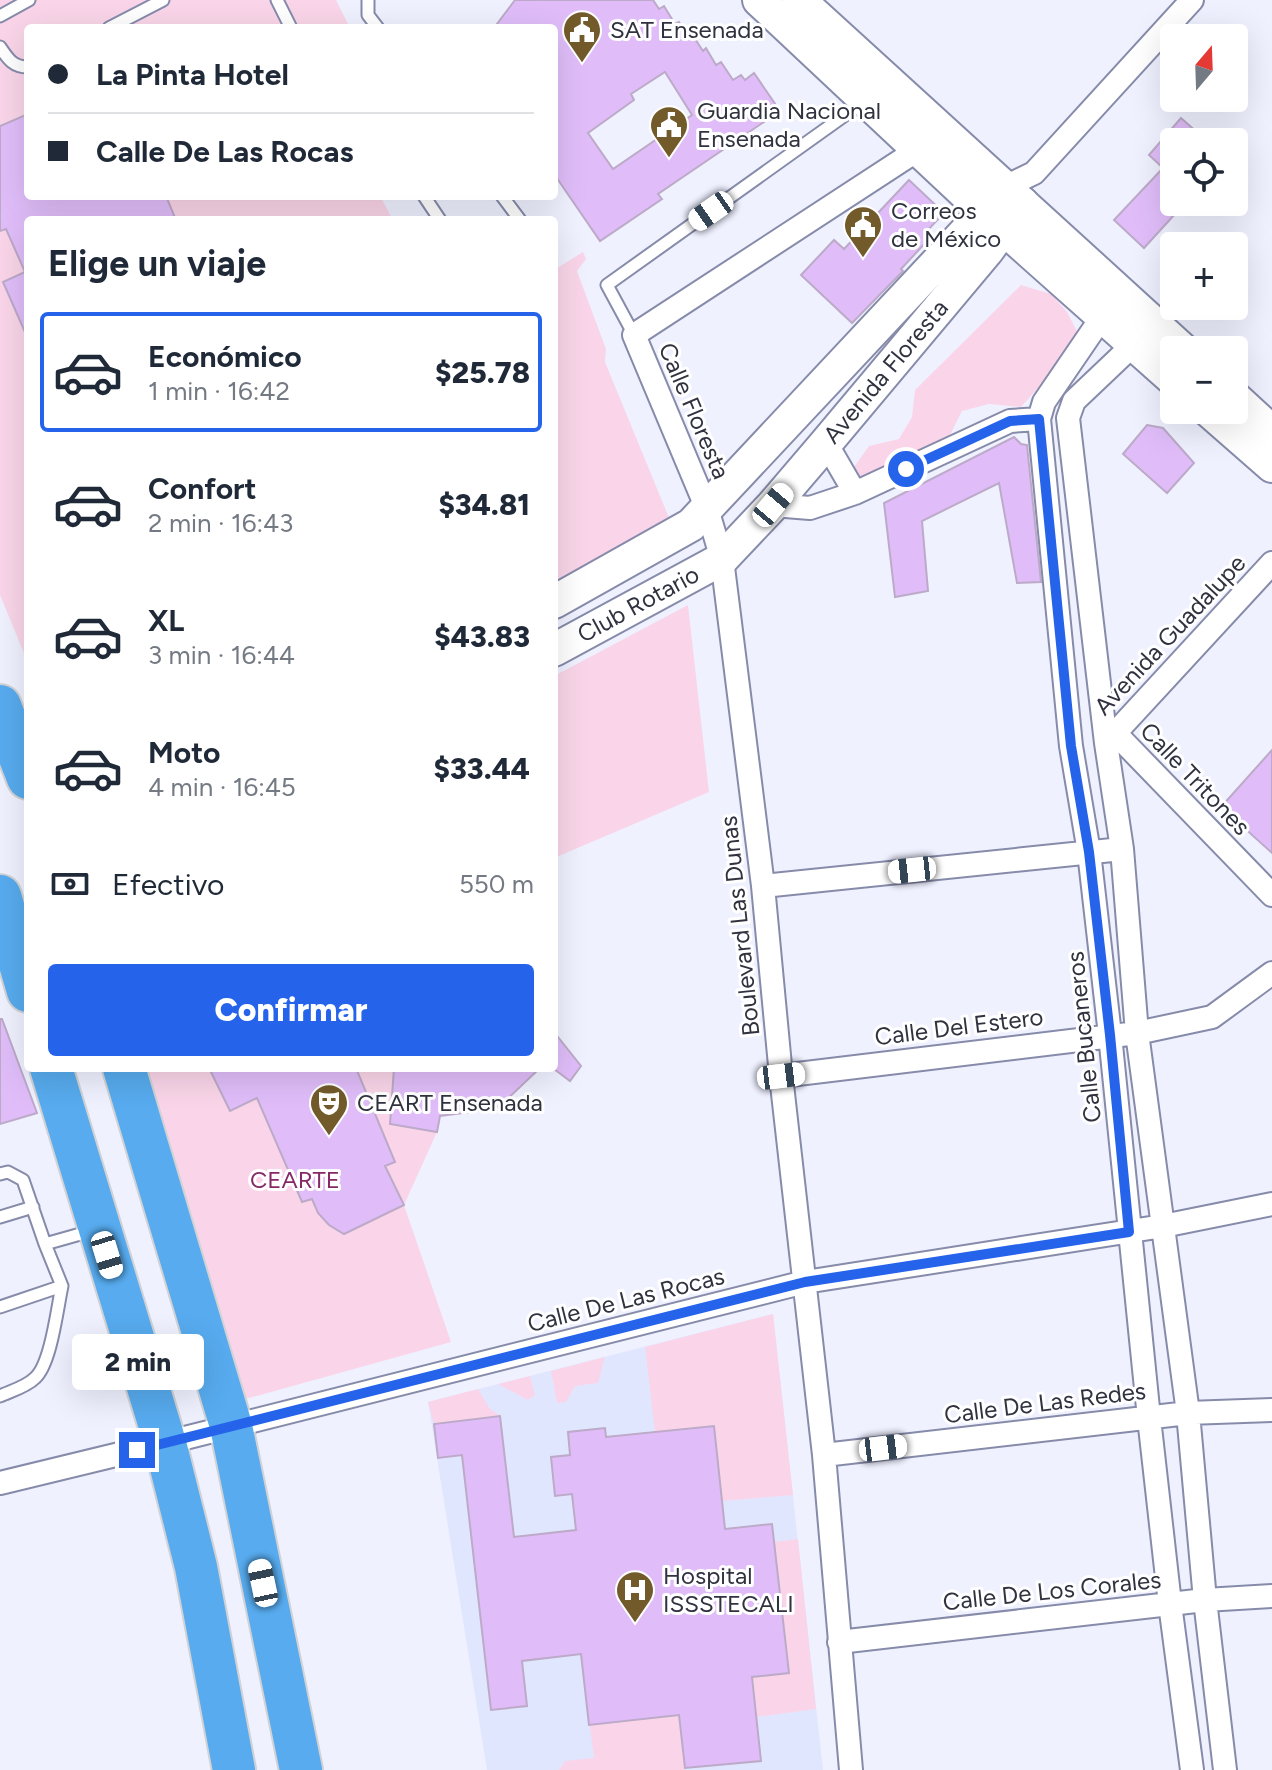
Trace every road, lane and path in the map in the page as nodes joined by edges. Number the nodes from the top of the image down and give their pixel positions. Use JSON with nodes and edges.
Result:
{"nodes":[{"id":1,"x":29,"y":0,"type":"edge"},
{"id":2,"x":163,"y":0,"type":"edge"},
{"id":3,"x":277,"y":0,"type":"edge"},
{"id":4,"x":368,"y":0,"type":"edge"},
{"id":5,"x":759,"y":0,"type":"edge"},
{"id":6,"x":799,"y":0,"type":"edge"},
{"id":7,"x":1192,"y":0,"type":"edge"},
{"id":8,"x":0,"y":16,"type":"edge"},
{"id":9,"x":118,"y":24,"type":"edge"},
{"id":10,"x":289,"y":24,"type":"edge"},
{"id":11,"x":375,"y":24,"type":"edge"},
{"id":12,"x":0,"y":47,"type":"edge"},
{"id":13,"x":24,"y":68,"type":"edge"},
{"id":14,"x":866,"y":101,"type":"junction"},
{"id":15,"x":919,"y":149,"type":"junction"},
{"id":16,"x":1004,"y":207,"type":"junction"},
{"id":17,"x":1102,"y":317,"type":"junction"},
{"id":18,"x":634,"y":335,"type":"junction"},
{"id":19,"x":1165,"y":336,"type":"edge"},
{"id":20,"x":1133,"y":345,"type":"junction"},
{"id":21,"x":1160,"y":368,"type":"edge"},
{"id":22,"x":1248,"y":410,"type":"edge"},
{"id":23,"x":1039,"y":419,"type":"junction"},
{"id":24,"x":1224,"y":424,"type":"edge"},
{"id":25,"x":1272,"y":432,"type":"edge"},
{"id":26,"x":826,"y":443,"type":"junction"},
{"id":27,"x":1272,"y":466,"type":"edge"},
{"id":28,"x":855,"y":493,"type":"junction"},
{"id":29,"x":773,"y":505,"type":"junction"},
{"id":30,"x":707,"y":509,"type":"junction"},
{"id":31,"x":722,"y":559,"type":"junction"},
{"id":32,"x":1272,"y":563,"type":"edge"},
{"id":33,"x":558,"y":600,"type":"edge"},
{"id":34,"x":558,"y":648,"type":"edge"},
{"id":35,"x":0,"y":706,"type":"edge"},
{"id":36,"x":1110,"y":738,"type":"junction"},
{"id":37,"x":1071,"y":746,"type":"junction"},
{"id":38,"x":24,"y":768,"type":"edge"},
{"id":39,"x":1122,"y":849,"type":"junction"},
{"id":40,"x":1089,"y":852,"type":"junction"},
{"id":41,"x":763,"y":886,"type":"junction"},
{"id":42,"x":24,"y":894,"type":"edge"},
{"id":43,"x":1272,"y":895,"type":"edge"},
{"id":44,"x":7,"y":915,"type":"edge"},
{"id":45,"x":1272,"y":973,"type":"edge"},
{"id":46,"x":24,"y":977,"type":"edge"},
{"id":47,"x":1137,"y":1033,"type":"junction"},
{"id":48,"x":1110,"y":1035,"type":"junction"},
{"id":49,"x":52,"y":1072,"type":"edge"},
{"id":50,"x":125,"y":1072,"type":"edge"},
{"id":51,"x":781,"y":1076,"type":"junction"},
{"id":52,"x":0,"y":1174,"type":"edge"},
{"id":53,"x":1271,"y":1203,"type":"edge"},
{"id":54,"x":33,"y":1207,"type":"junction"},
{"id":55,"x":0,"y":1217,"type":"edge"},
{"id":56,"x":1163,"y":1226,"type":"junction"},
{"id":57,"x":99,"y":1228,"type":"junction"},
{"id":58,"x":1129,"y":1232,"type":"junction"},
{"id":59,"x":45,"y":1244,"type":"junction"},
{"id":60,"x":805,"y":1282,"type":"junction"},
{"id":61,"x":62,"y":1286,"type":"junction"},
{"id":62,"x":0,"y":1307,"type":"edge"},
{"id":63,"x":0,"y":1396,"type":"edge"},
{"id":64,"x":1272,"y":1410,"type":"edge"},
{"id":65,"x":1188,"y":1413,"type":"junction"},
{"id":66,"x":1149,"y":1418,"type":"junction"},
{"id":67,"x":231,"y":1426,"type":"junction"},
{"id":68,"x":165,"y":1443,"type":"junction"},
{"id":69,"x":824,"y":1455,"type":"junction"},
{"id":70,"x":0,"y":1483,"type":"edge"},
{"id":71,"x":1272,"y":1596,"type":"edge"},
{"id":72,"x":1205,"y":1600,"type":"junction"},
{"id":73,"x":1170,"y":1604,"type":"junction"},
{"id":74,"x":839,"y":1642,"type":"junction"},
{"id":75,"x":234,"y":1770,"type":"edge"},
{"id":76,"x":301,"y":1770,"type":"edge"},
{"id":77,"x":851,"y":1770,"type":"edge"},
{"id":78,"x":1192,"y":1770,"type":"edge"},
{"id":79,"x":1225,"y":1770,"type":"edge"}],
"edges":[{"from":1,"to":8,"type":"lane"},
{"from":2,"to":9,"type":"lane"},
{"from":3,"to":10,"type":"lane"},
{"from":4,"to":11,"type":"lane"},
{"from":5,"to":14,"type":"main road"},
{"from":6,"to":16,"type":"main road"},
{"from":7,"to":16,"type":"street","name":"Avenida Floresta"},
{"from":12,"to":13,"type":"lane"},
{"from":14,"to":15,"type":"main road"},
{"from":14,"to":18,"type":"lane"},
{"from":15,"to":16,"type":"main road"},
{"from":15,"to":18,"type":"street","name":"Calle Floresta"},
{"from":16,"to":17,"type":"main road"},
{"from":16,"to":19,"type":"main road"},
{"from":16,"to":26,"type":"main road","name":"Avenida Floresta"},
{"from":16,"to":30,"type":"main road","name":"Avenida Floresta"},
{"from":17,"to":20,"type":"main road"},
{"from":17,"to":23,"type":"street"},
{"from":18,"to":30,"type":"street","name":"Calle Floresta"},
{"from":20,"to":21,"type":"main road"},
{"from":20,"to":36,"type":"street"},
{"from":22,"to":25,"type":"main road"},
{"from":23,"to":28,"type":"street"},
{"from":23,"to":37,"type":"street","name":"Calle Bucaneros"},
{"from":24,"to":27,"type":"main road"},
{"from":26,"to":28,"type":"street"},
{"from":26,"to":29,"type":"main road","name":"Avenida Floresta"},
{"from":28,"to":29,"type":"street"},
{"from":29,"to":31,"type":"main road","name":"Avenida Floresta"},
{"from":30,"to":31,"type":"street","name":"Boulevard Las Dunas"},
{"from":30,"to":33,"type":"main road","name":"Club Rotario"},
{"from":31,"to":34,"type":"main road","name":"Club Rotario"},
{"from":31,"to":41,"type":"street","name":"Boulevard Las Dunas"},
{"from":32,"to":36,"type":"street","name":"Avenida Guadalupe"},
{"from":35,"to":38,"type":"highway"},
{"from":36,"to":37,"type":"street"},
{"from":36,"to":39,"type":"street"},
{"from":36,"to":43,"type":"street","name":"Calle Tritones"},
{"from":37,"to":40,"type":"street","name":"Calle Bucaneros"},
{"from":39,"to":40,"type":"street"},
{"from":39,"to":47,"type":"street"},
{"from":40,"to":41,"type":"street"},
{"from":40,"to":48,"type":"street","name":"Calle Bucaneros"},
{"from":41,"to":51,"type":"street","name":"Boulevard Las Dunas"},
{"from":42,"to":44,"type":"main road"},
{"from":44,"to":46,"type":"highway"},
{"from":45,"to":47,"type":"street","name":"Calle Del Estero"},
{"from":47,"to":48,"type":"street","name":"Calle Del Estero"},
{"from":47,"to":56,"type":"street"},
{"from":48,"to":51,"type":"street","name":"Calle Del Estero"},
{"from":48,"to":58,"type":"street","name":"Calle Bucaneros"},
{"from":49,"to":57,"type":"highway"},
{"from":50,"to":67,"type":"highway"},
{"from":51,"to":60,"type":"street","name":"Boulevard Las Dunas"},
{"from":52,"to":54,"type":"lane"},
{"from":53,"to":56,"type":"street","name":"Calle De Las Rocas"},
{"from":54,"to":55,"type":"lane"},
{"from":54,"to":59,"type":"lane"},
{"from":56,"to":58,"type":"street","name":"Calle De Las Rocas"},
{"from":56,"to":65,"type":"street"},
{"from":57,"to":59,"type":"lane"},
{"from":57,"to":68,"type":"highway"},
{"from":58,"to":60,"type":"street","name":"Calle De Las Rocas"},
{"from":58,"to":66,"type":"street","name":"Calle Bucaneros"},
{"from":59,"to":61,"type":"lane"},
{"from":60,"to":67,"type":"street","name":"Calle De Las Rocas"},
{"from":60,"to":69,"type":"street","name":"Boulevard Las Dunas"},
{"from":61,"to":62,"type":"lane"},
{"from":61,"to":63,"type":"lane"},
{"from":64,"to":65,"type":"street","name":"Calle De Las Redes"},
{"from":65,"to":66,"type":"street","name":"Calle De Las Redes"},
{"from":65,"to":72,"type":"street"},
{"from":66,"to":69,"type":"street","name":"Calle De Las Redes"},
{"from":66,"to":73,"type":"street","name":"Calle Bucaneros"},
{"from":67,"to":68,"type":"street","name":"Calle De Las Rocas"},
{"from":67,"to":76,"type":"highway"},
{"from":68,"to":70,"type":"street","name":"Calle De Las Rocas"},
{"from":68,"to":75,"type":"highway"},
{"from":69,"to":74,"type":"street","name":"Boulevard Las Dunas"},
{"from":71,"to":72,"type":"street","name":"Calle De Los Corales"},
{"from":72,"to":73,"type":"street","name":"Calle De Los Corales"},
{"from":72,"to":79,"type":"street"},
{"from":73,"to":74,"type":"street","name":"Calle De Los Corales"},
{"from":73,"to":78,"type":"street","name":"Calle Bucaneros"},
{"from":74,"to":77,"type":"street","name":"Boulevard Las Dunas"}]}
